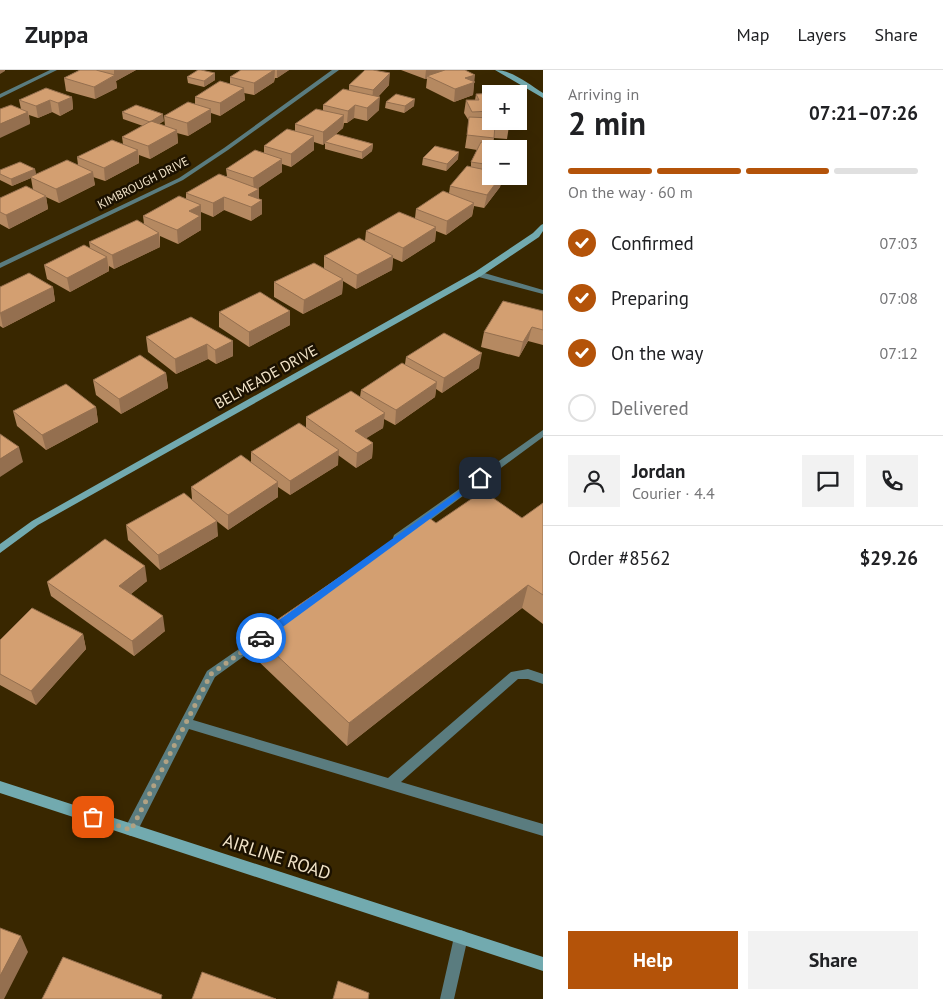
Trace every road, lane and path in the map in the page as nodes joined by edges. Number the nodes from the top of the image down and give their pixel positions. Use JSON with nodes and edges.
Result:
{"nodes":[{"id":1,"x":54,"y":70,"type":"edge"},
{"id":2,"x":336,"y":70,"type":"edge"},
{"id":3,"x":498,"y":70,"type":"edge"},
{"id":4,"x":0,"y":96,"type":"edge"},
{"id":5,"x":543,"y":96,"type":"edge"},
{"id":6,"x":543,"y":226,"type":"edge"},
{"id":7,"x":0,"y":266,"type":"edge"},
{"id":8,"x":478,"y":274,"type":"junction"},
{"id":9,"x":543,"y":292,"type":"edge"},
{"id":10,"x":543,"y":432,"type":"edge"},
{"id":11,"x":393,"y":542,"type":"edge"},
{"id":12,"x":0,"y":549,"type":"edge"},
{"id":13,"x":274,"y":628,"type":"edge"},
{"id":14,"x":543,"y":679,"type":"edge"},
{"id":15,"x":186,"y":724,"type":"junction"},
{"id":16,"x":389,"y":785,"type":"junction"},
{"id":17,"x":0,"y":787,"type":"edge"},
{"id":18,"x":131,"y":830,"type":"junction"},
{"id":19,"x":543,"y":830,"type":"edge"},
{"id":20,"x":461,"y":937,"type":"junction"},
{"id":21,"x":543,"y":964,"type":"edge"},
{"id":22,"x":448,"y":999,"type":"edge"}],
"edges":[{"from":1,"to":4,"type":"street"},
{"from":2,"to":7,"type":"street","name":"KIMBROUGH DRIVE"},
{"from":3,"to":5,"type":"street"},
{"from":6,"to":8,"type":"street","name":"BELMEADE DRIVE"},
{"from":8,"to":9,"type":"street"},
{"from":8,"to":12,"type":"street","name":"BELMEADE DRIVE"},
{"from":10,"to":11,"type":"street"},
{"from":13,"to":15,"type":"street"},
{"from":14,"to":16,"type":"street"},
{"from":15,"to":16,"type":"street"},
{"from":15,"to":18,"type":"street"},
{"from":16,"to":19,"type":"street"},
{"from":17,"to":18,"type":"street","name":"AIRLINE ROAD"},
{"from":18,"to":20,"type":"street","name":"AIRLINE ROAD"},
{"from":20,"to":21,"type":"street","name":"AIRLINE ROAD"},
{"from":20,"to":22,"type":"street"}]}
